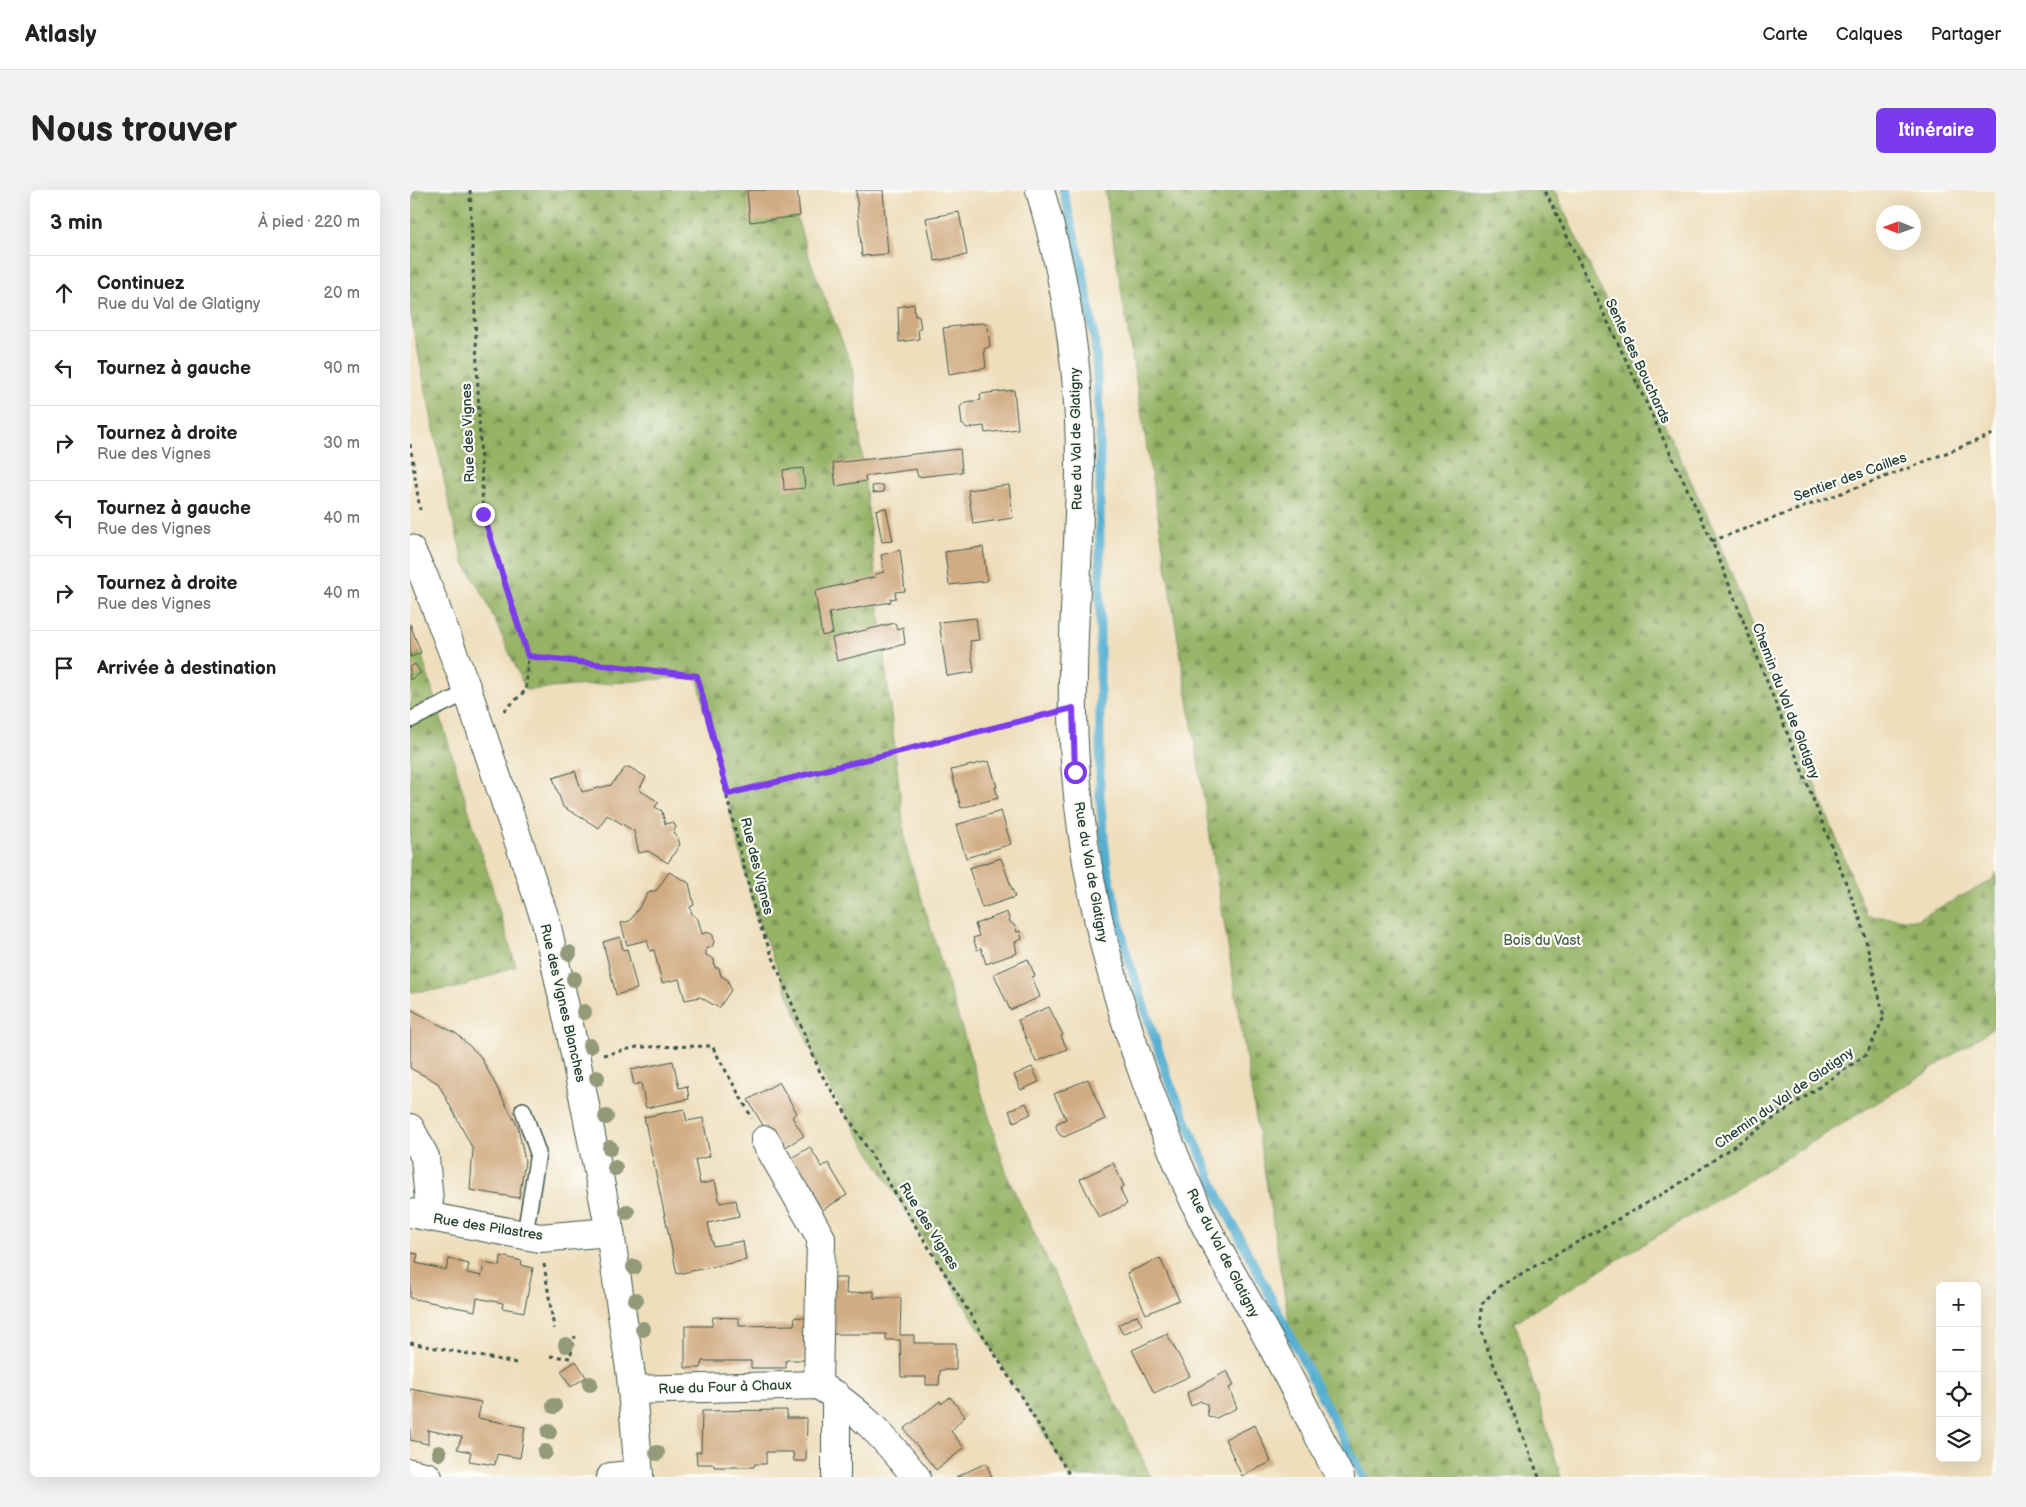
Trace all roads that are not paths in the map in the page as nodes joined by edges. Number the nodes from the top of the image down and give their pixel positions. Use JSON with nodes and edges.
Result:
{"nodes":[{"id":1,"x":1040,"y":190,"type":"edge"},
{"id":2,"x":410,"y":549,"type":"edge"},
{"id":3,"x":468,"y":692,"type":"junction"},
{"id":4,"x":410,"y":720,"type":"edge"},
{"id":5,"x":523,"y":1110,"type":"dead end"},
{"id":6,"x":410,"y":1128,"type":"edge"},
{"id":7,"x":765,"y":1140,"type":"road end"},
{"id":8,"x":418,"y":1215,"type":"edge"},
{"id":9,"x":610,"y":1232,"type":"junction"},
{"id":10,"x":525,"y":1234,"type":"junction"},
{"id":11,"x":632,"y":1390,"type":"junction"},
{"id":12,"x":827,"y":1390,"type":"junction"},
{"id":13,"x":410,"y":1474,"type":"edge"},
{"id":14,"x":639,"y":1475,"type":"edge"},
{"id":15,"x":428,"y":1477,"type":"edge"},
{"id":16,"x":610,"y":1477,"type":"edge"},
{"id":17,"x":836,"y":1477,"type":"edge"},
{"id":18,"x":916,"y":1477,"type":"edge"},
{"id":19,"x":1340,"y":1477,"type":"edge"}],
"edges":[{"from":1,"to":19,"type":"street","name":"Rue du Val de Glatigny"},
{"from":2,"to":3,"type":"street","name":"Rue des Vignes Blanches"},
{"from":3,"to":4,"type":"lane"},
{"from":3,"to":9,"type":"street","name":"Rue des Vignes Blanches"},
{"from":5,"to":10,"type":"lane"},
{"from":6,"to":8,"type":"street","name":"Rue des Pilastres"},
{"from":7,"to":12,"type":"street"},
{"from":8,"to":10,"type":"street","name":"Rue des Pilastres"},
{"from":9,"to":10,"type":"street","name":"Rue des Pilastres"},
{"from":9,"to":11,"type":"street","name":"Rue des Vignes Blanches"},
{"from":11,"to":12,"type":"street","name":"Rue du Four à Chaux"},
{"from":11,"to":14,"type":"street","name":"Rue des Vignes Blanches"},
{"from":12,"to":17,"type":"street"},
{"from":12,"to":18,"type":"street"},
{"from":13,"to":15,"type":"street"},
{"from":14,"to":16,"type":"street"}]}
